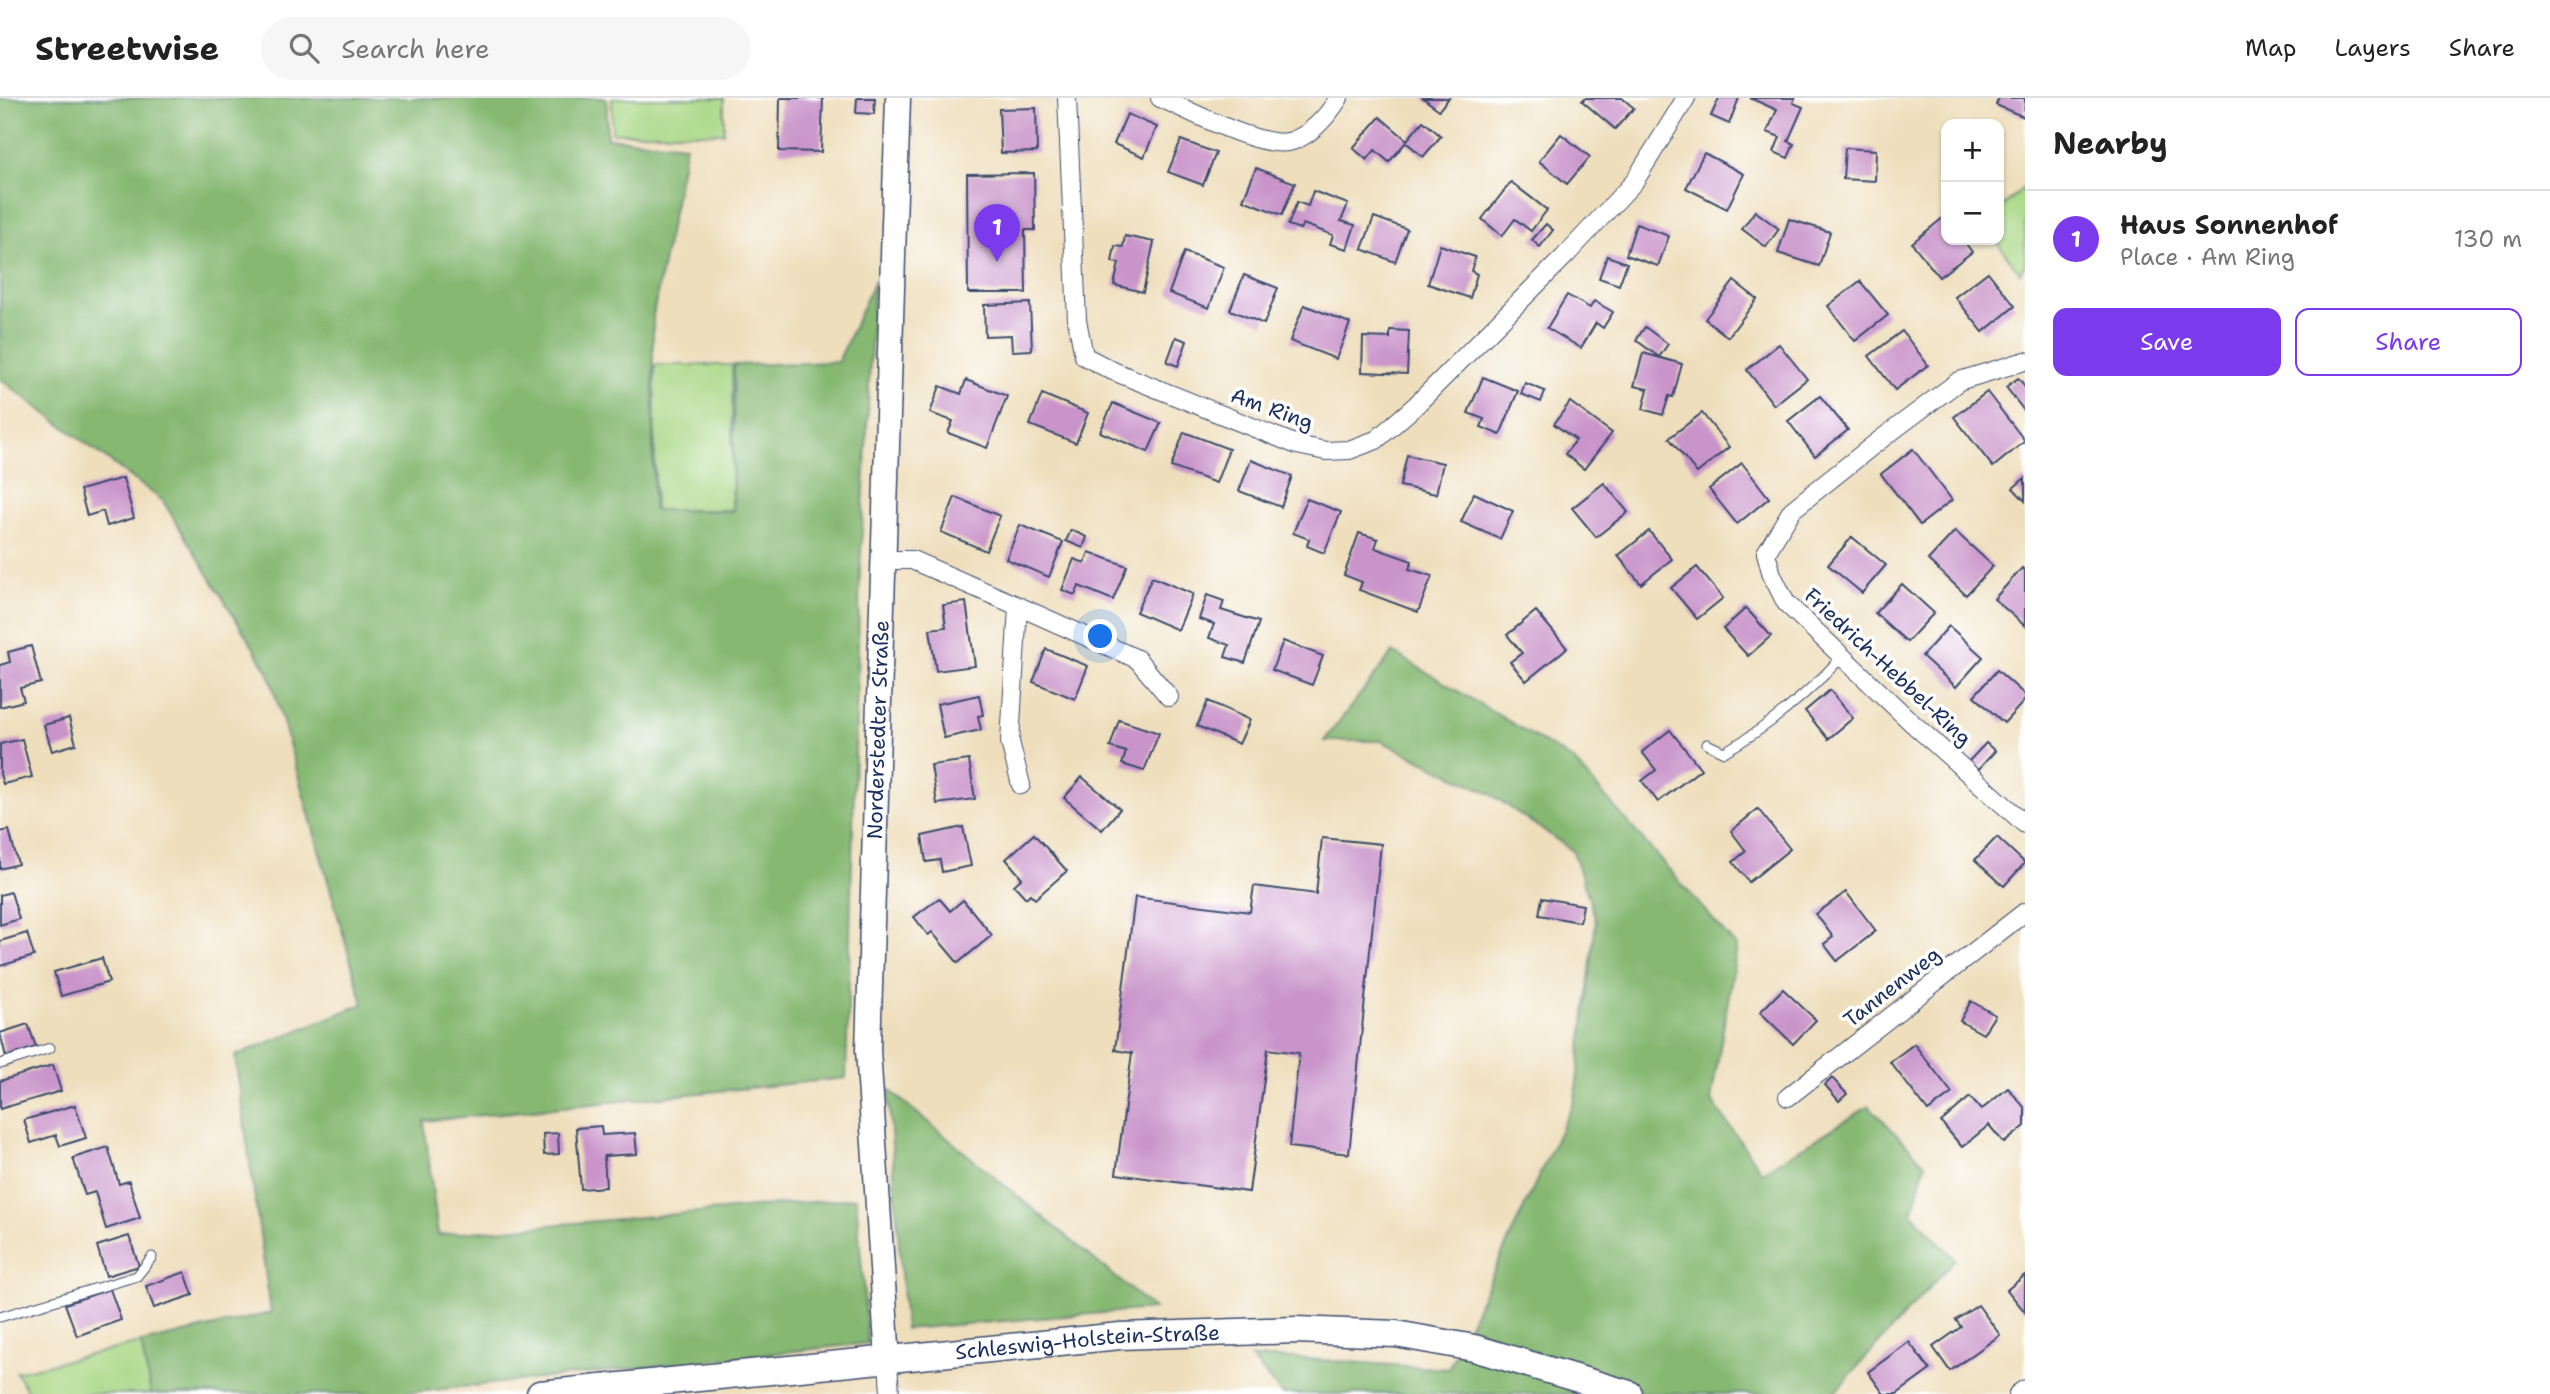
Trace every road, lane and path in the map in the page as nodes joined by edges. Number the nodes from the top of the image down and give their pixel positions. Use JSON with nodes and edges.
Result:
{"nodes":[{"id":1,"x":898,"y":98,"type":"edge"},
{"id":2,"x":1067,"y":98,"type":"edge"},
{"id":3,"x":1160,"y":98,"type":"edge"},
{"id":4,"x":1339,"y":98,"type":"edge"},
{"id":5,"x":1686,"y":98,"type":"edge"},
{"id":6,"x":2025,"y":361,"type":"edge"},
{"id":7,"x":884,"y":560,"type":"junction"},
{"id":8,"x":1018,"y":606,"type":"junction"},
{"id":9,"x":1842,"y":657,"type":"junction"},
{"id":10,"x":1169,"y":697,"type":"dead end"},
{"id":11,"x":1707,"y":744,"type":"dead end"},
{"id":12,"x":1021,"y":785,"type":"dead end"},
{"id":13,"x":2025,"y":824,"type":"edge"},
{"id":14,"x":2025,"y":912,"type":"edge"},
{"id":15,"x":50,"y":1048,"type":"dead end"},
{"id":16,"x":0,"y":1064,"type":"edge"},
{"id":17,"x":1788,"y":1097,"type":"dead end"},
{"id":18,"x":152,"y":1257,"type":"dead end"},
{"id":19,"x":0,"y":1317,"type":"edge"},
{"id":20,"x":888,"y":1361,"type":"junction"},
{"id":21,"x":2025,"y":1389,"type":"edge"},
{"id":22,"x":540,"y":1394,"type":"edge"},
{"id":23,"x":890,"y":1394,"type":"edge"},
{"id":24,"x":1629,"y":1394,"type":"edge"},
{"id":25,"x":2018,"y":1394,"type":"edge"}],
"edges":[{"from":1,"to":7,"type":"street","name":"Norderstedter Straße"},
{"from":2,"to":5,"type":"street","name":"Am Ring"},
{"from":3,"to":4,"type":"street"},
{"from":6,"to":9,"type":"street","name":"Friedrich-Hebbel-Ring"},
{"from":7,"to":8,"type":"street"},
{"from":7,"to":20,"type":"street","name":"Norderstedter Straße"},
{"from":8,"to":10,"type":"street"},
{"from":8,"to":12,"type":"street"},
{"from":9,"to":11,"type":"lane"},
{"from":9,"to":13,"type":"street","name":"Friedrich-Hebbel-Ring"},
{"from":14,"to":17,"type":"street","name":"Tannenweg"},
{"from":15,"to":16,"type":"lane"},
{"from":18,"to":19,"type":"lane"},
{"from":20,"to":22,"type":"main road","name":"Schleswig-Holstein-Straße"},
{"from":20,"to":23,"type":"street"},
{"from":20,"to":24,"type":"main road","name":"Schleswig-Holstein-Straße"},
{"from":21,"to":25,"type":"street"}]}
